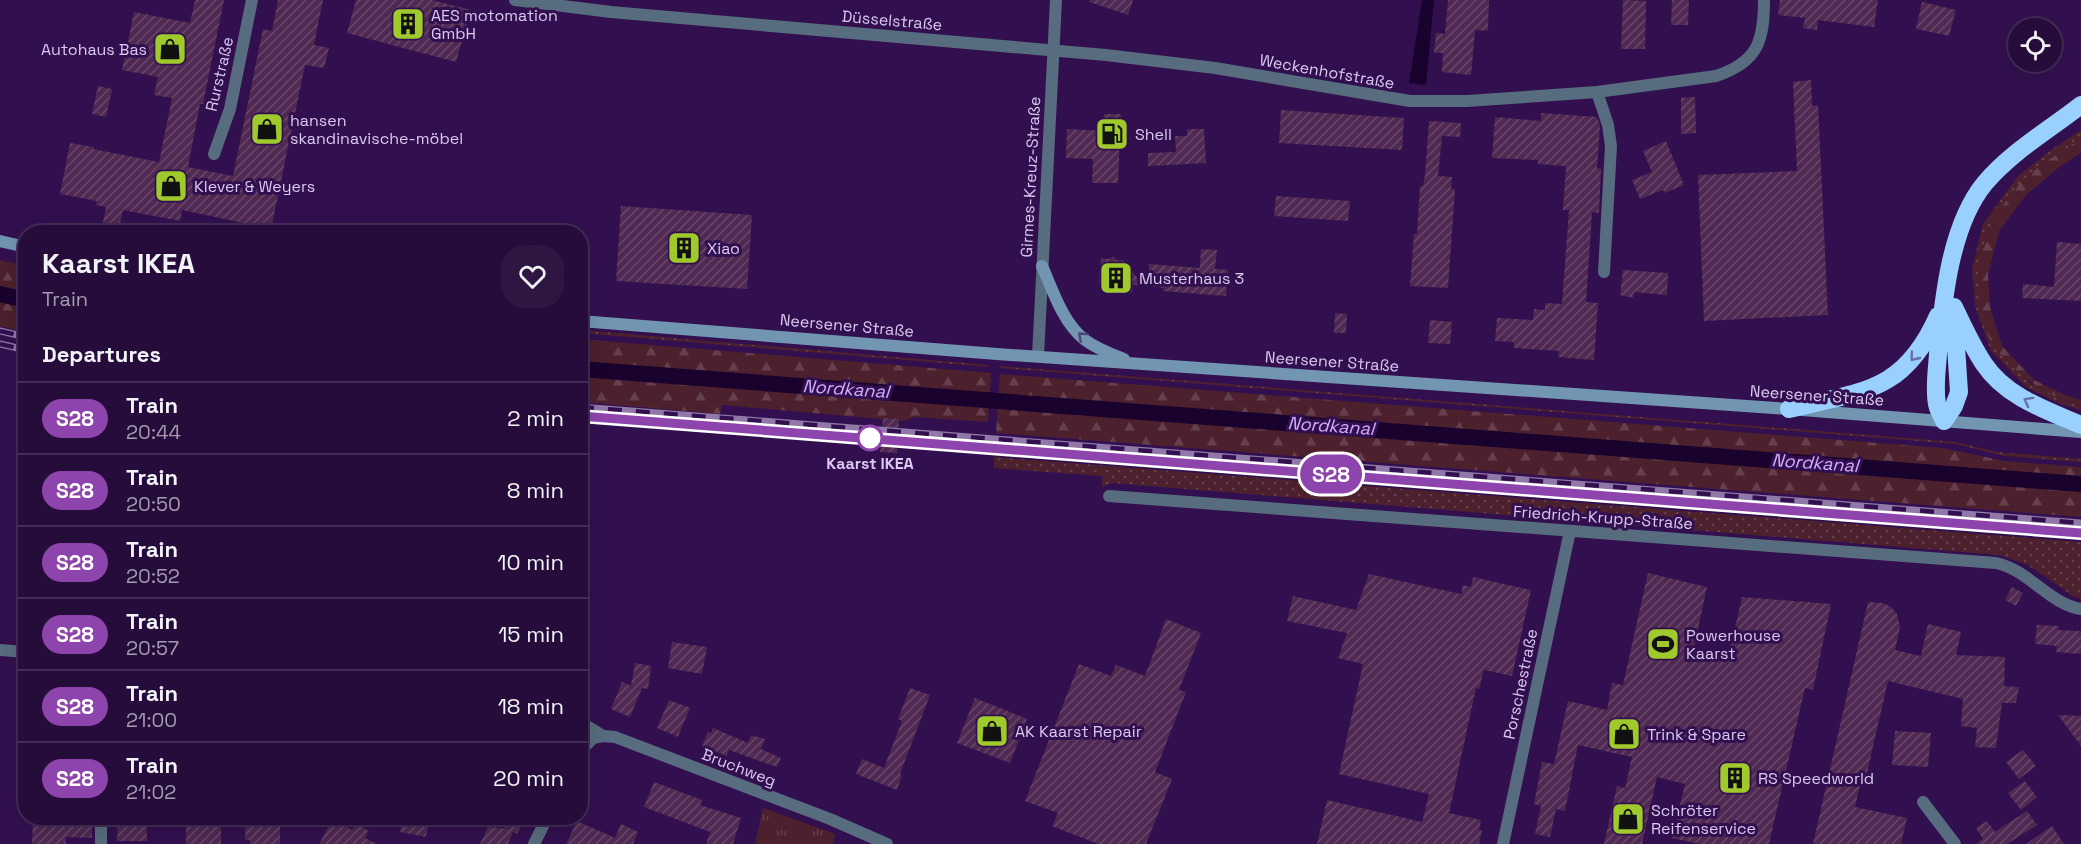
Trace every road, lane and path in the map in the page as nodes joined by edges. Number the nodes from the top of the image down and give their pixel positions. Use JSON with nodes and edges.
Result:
{"nodes":[{"id":1,"x":252,"y":0,"type":"edge"},
{"id":2,"x":516,"y":0,"type":"edge"},
{"id":3,"x":1056,"y":0,"type":"edge"},
{"id":4,"x":1764,"y":0,"type":"edge"},
{"id":5,"x":1052,"y":50,"type":"junction"},
{"id":6,"x":1597,"y":92,"type":"junction"},
{"id":7,"x":2081,"y":105,"type":"edge"},
{"id":8,"x":214,"y":154,"type":"dead end"},
{"id":9,"x":0,"y":241,"type":"edge"},
{"id":10,"x":18,"y":245,"type":"edge"},
{"id":11,"x":1042,"y":266,"type":"junction"},
{"id":12,"x":1604,"y":272,"type":"dead end"},
{"id":13,"x":1948,"y":306,"type":"junction"},
{"id":14,"x":588,"y":322,"type":"edge"},
{"id":15,"x":1038,"y":356,"type":"junction"},
{"id":16,"x":1134,"y":363,"type":"junction"},
{"id":17,"x":1789,"y":409,"type":"junction"},
{"id":18,"x":1944,"y":421,"type":"junction"},
{"id":19,"x":2081,"y":425,"type":"edge"},
{"id":20,"x":2081,"y":432,"type":"edge"},
{"id":21,"x":1110,"y":496,"type":"dead end"},
{"id":22,"x":1570,"y":531,"type":"junction"},
{"id":23,"x":2081,"y":609,"type":"edge"},
{"id":24,"x":0,"y":650,"type":"edge"},
{"id":25,"x":18,"y":651,"type":"edge"},
{"id":26,"x":588,"y":727,"type":"edge"},
{"id":27,"x":603,"y":736,"type":"junction"},
{"id":28,"x":588,"y":744,"type":"edge"},
{"id":29,"x":1923,"y":802,"type":"dead end"},
{"id":30,"x":102,"y":825,"type":"edge"},
{"id":31,"x":544,"y":825,"type":"edge"},
{"id":32,"x":101,"y":844,"type":"edge"},
{"id":33,"x":534,"y":844,"type":"edge"},
{"id":34,"x":887,"y":844,"type":"edge"},
{"id":35,"x":1503,"y":844,"type":"edge"},
{"id":36,"x":1955,"y":844,"type":"edge"}],
"edges":[{"from":1,"to":8,"type":"street","name":"Rurstraße"},
{"from":2,"to":5,"type":"street","name":"Düsselstraße"},
{"from":3,"to":5,"type":"street","name":"Girmes-Kreuz-Straße"},
{"from":4,"to":6,"type":"street","name":"Weckenhofstraße"},
{"from":5,"to":6,"type":"street","name":"Weckenhofstraße"},
{"from":5,"to":11,"type":"street","name":"Girmes-Kreuz-Straße"},
{"from":6,"to":12,"type":"street"},
{"from":7,"to":13,"type":"highway"},
{"from":9,"to":10,"type":"main road"},
{"from":11,"to":15,"type":"street","name":"Girmes-Kreuz-Straße"},
{"from":16,"to":11,"type":"main road","one_way":true},
{"from":13,"to":17,"type":"highway","one_way":true},
{"from":13,"to":18,"type":"highway"},
{"from":19,"to":13,"type":"highway","one_way":true},
{"from":14,"to":15,"type":"main road","name":"Neersener Straße"},
{"from":15,"to":16,"type":"main road","name":"Neersener Straße"},
{"from":16,"to":17,"type":"main road","name":"Neersener Straße"},
{"from":17,"to":18,"type":"main road","name":"Neersener Straße"},
{"from":18,"to":20,"type":"main road","name":"Neersener Straße"},
{"from":21,"to":22,"type":"street","name":"Friedrich-Krupp-Straße"},
{"from":22,"to":23,"type":"street","name":"Friedrich-Krupp-Straße"},
{"from":22,"to":35,"type":"street","name":"Porschestraße"},
{"from":24,"to":25,"type":"street"},
{"from":26,"to":27,"type":"street","name":"Bruchweg"},
{"from":27,"to":28,"type":"street"},
{"from":27,"to":34,"type":"street","name":"Bruchweg"},
{"from":29,"to":36,"type":"street"},
{"from":30,"to":32,"type":"street"},
{"from":31,"to":33,"type":"street"}]}
